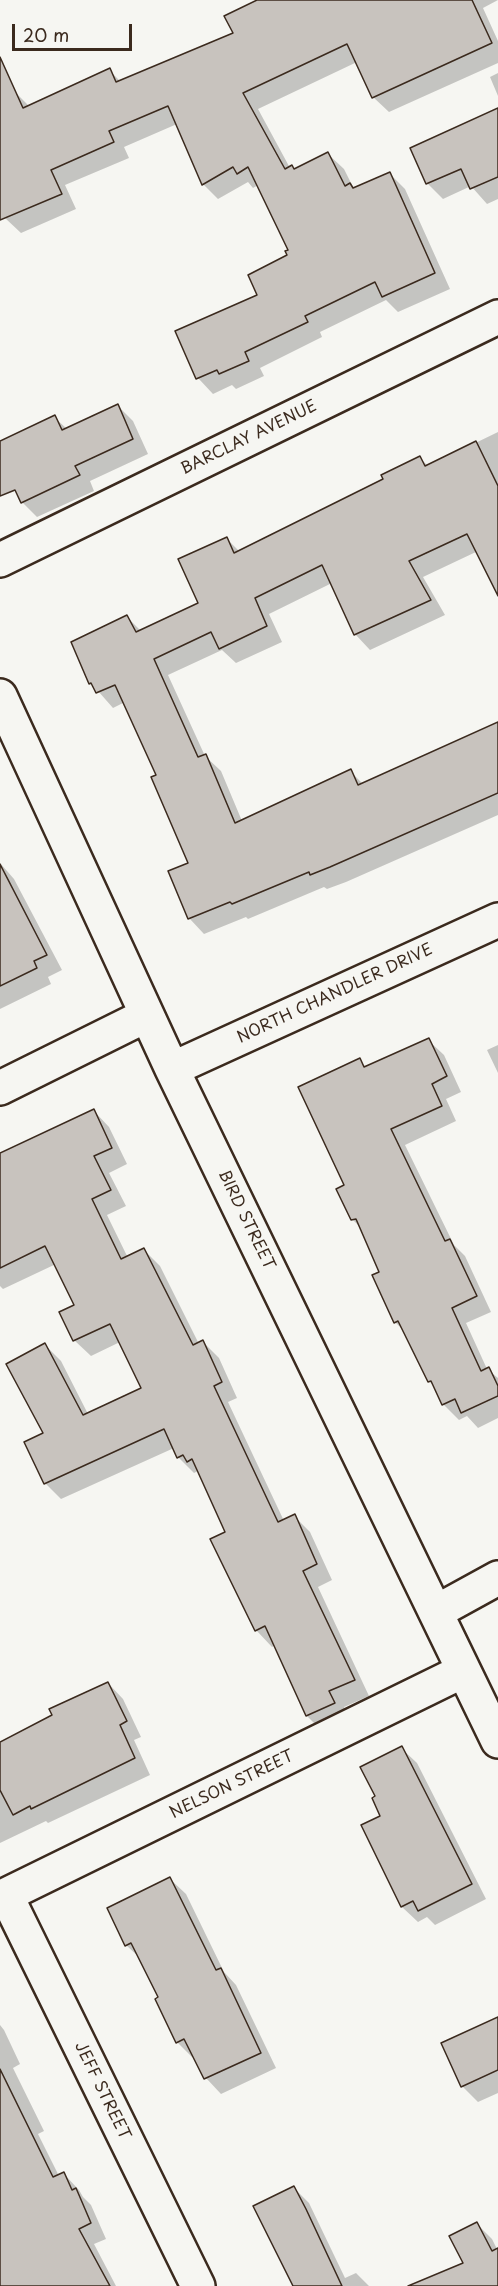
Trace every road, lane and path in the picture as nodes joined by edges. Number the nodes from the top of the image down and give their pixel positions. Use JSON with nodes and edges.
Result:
{"nodes":[{"id":1,"x":498,"y":317,"type":"edge"},
{"id":2,"x":0,"y":560,"type":"edge"},
{"id":3,"x":0,"y":696,"type":"edge"},
{"id":4,"x":498,"y":920,"type":"edge"},
{"id":5,"x":147,"y":1015,"type":"junction"},
{"id":6,"x":172,"y":1069,"type":"junction"},
{"id":7,"x":0,"y":1088,"type":"edge"},
{"id":8,"x":498,"y":1578,"type":"edge"},
{"id":9,"x":436,"y":1612,"type":"junction"},
{"id":10,"x":464,"y":1671,"type":"junction"},
{"id":11,"x":498,"y":1741,"type":"edge"},
{"id":12,"x":3,"y":1897,"type":"edge"},
{"id":13,"x":198,"y":2286,"type":"edge"}],
"edges":[{"from":1,"to":2,"type":"street","name":"BARCLAY AVENUE"},
{"from":3,"to":5,"type":"street","name":"BIRD STREET"},
{"from":4,"to":6,"type":"street","name":"NORTH CHANDLER DRIVE"},
{"from":5,"to":6,"type":"street","name":"BIRD STREET"},
{"from":5,"to":7,"type":"street"},
{"from":6,"to":9,"type":"street","name":"BIRD STREET"},
{"from":8,"to":9,"type":"street"},
{"from":9,"to":10,"type":"street","name":"BIRD STREET"},
{"from":10,"to":11,"type":"street","name":"BIRD STREET"},
{"from":10,"to":12,"type":"street","name":"NELSON STREET"},
{"from":12,"to":13,"type":"street","name":"JEFF STREET"}]}
